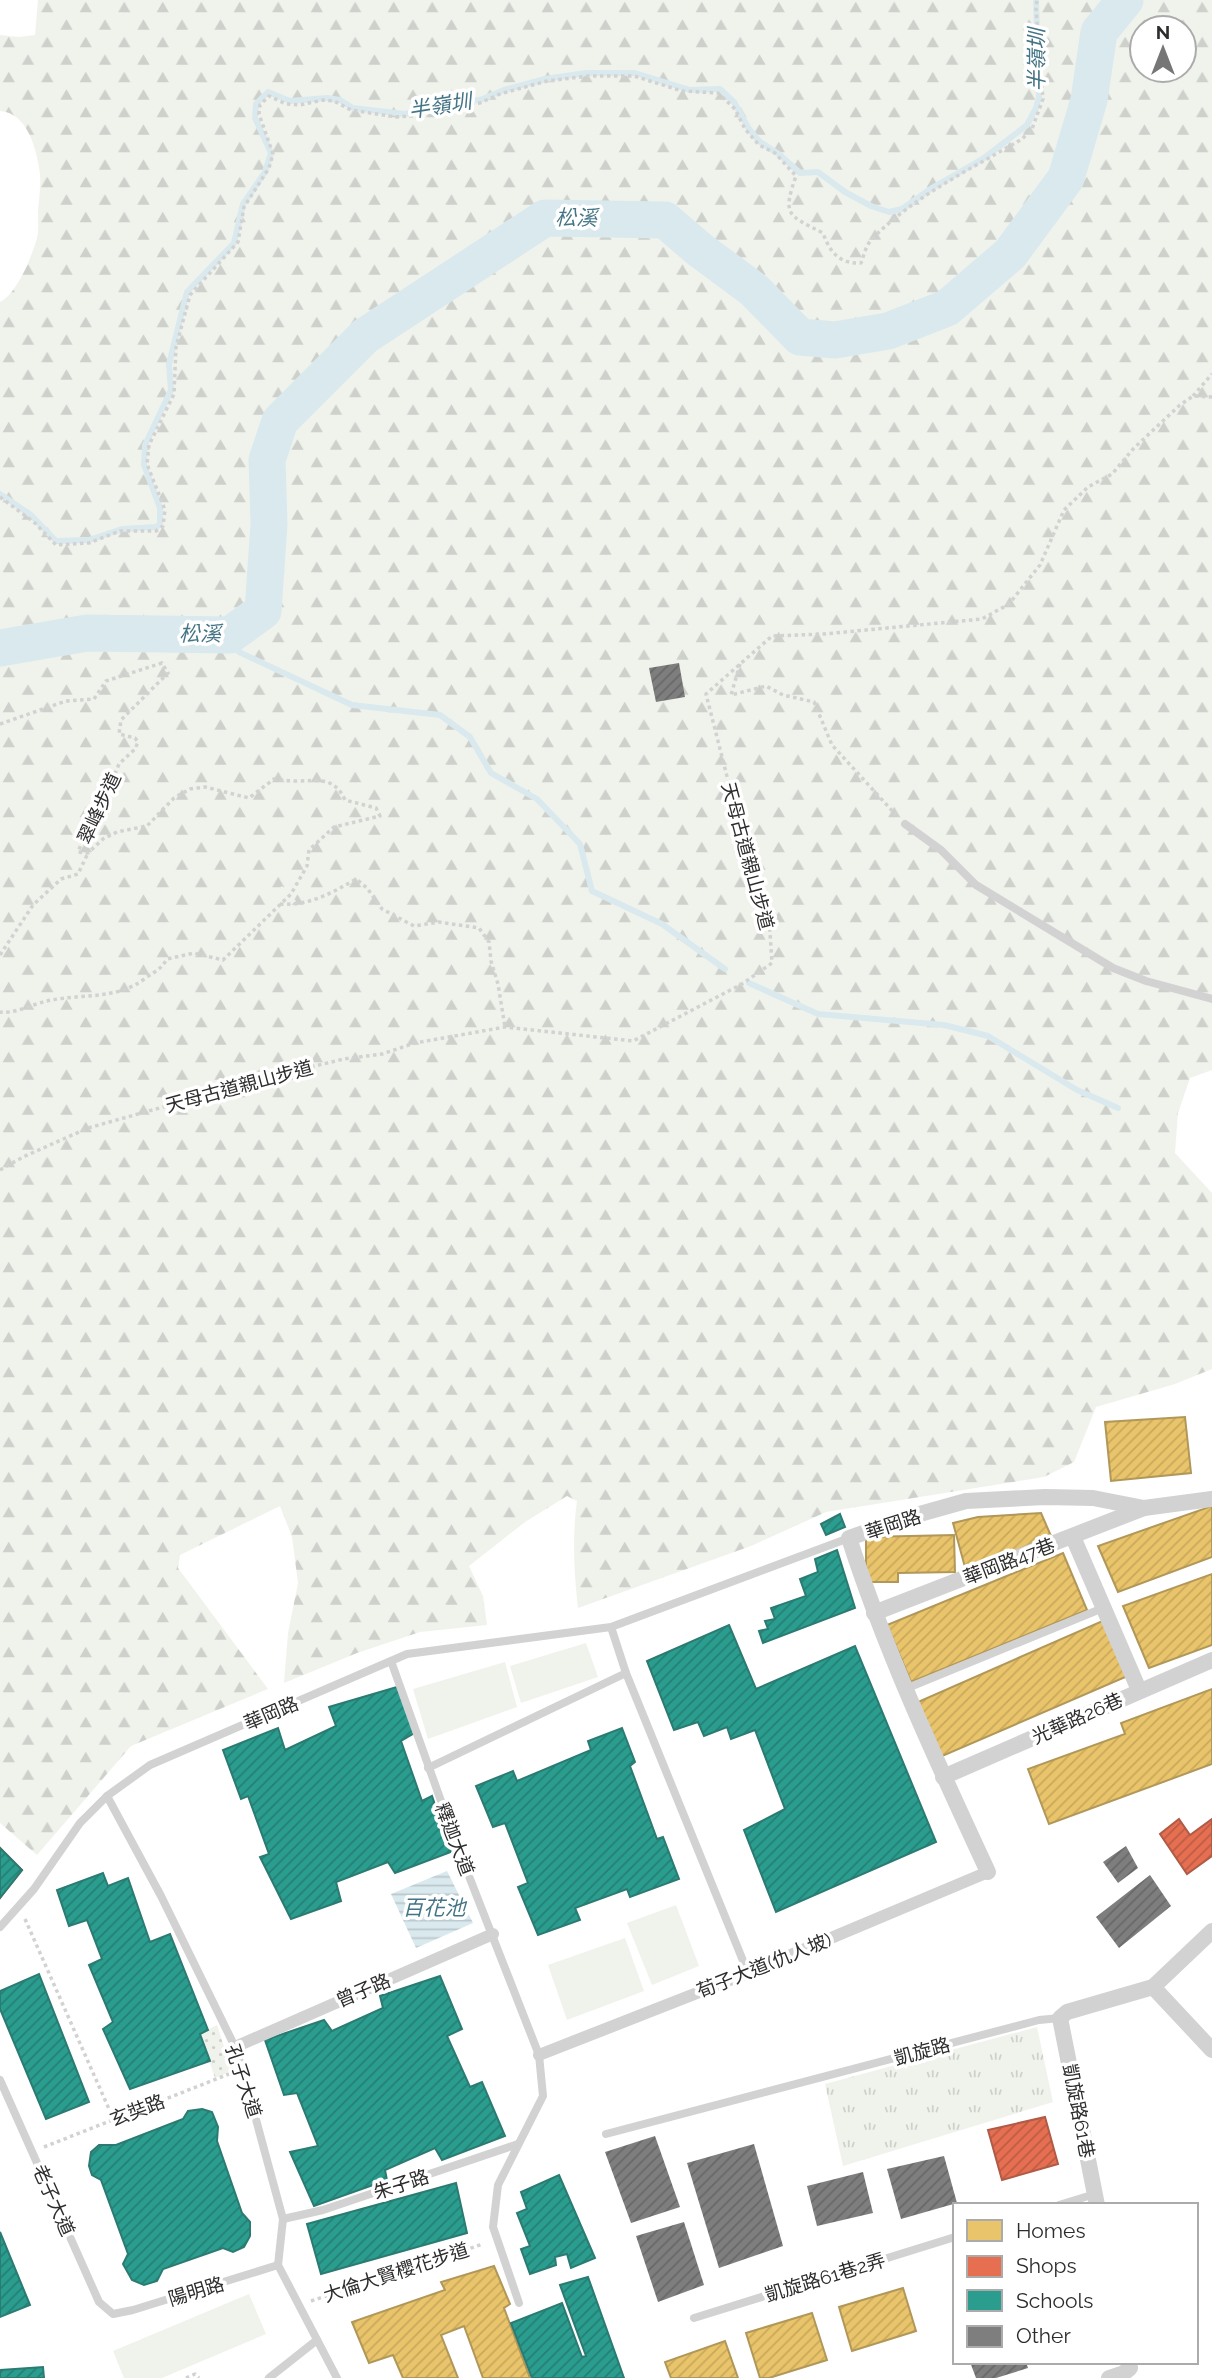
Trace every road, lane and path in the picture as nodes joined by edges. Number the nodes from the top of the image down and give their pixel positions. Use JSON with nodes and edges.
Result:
{"nodes":[{"id":1,"x":1037,"y":0,"type":"edge"},
{"id":2,"x":1212,"y":374,"type":"edge"},
{"id":3,"x":1192,"y":396,"type":"junction"},
{"id":4,"x":1212,"y":397,"type":"edge"},
{"id":5,"x":0,"y":497,"type":"edge"},
{"id":6,"x":740,"y":662,"type":"junction"},
{"id":7,"x":0,"y":724,"type":"edge"},
{"id":8,"x":905,"y":824,"type":"joint"},
{"id":9,"x":88,"y":853,"type":"junction"},
{"id":10,"x":279,"y":904,"type":"junction"},
{"id":11,"x":0,"y":955,"type":"edge"},
{"id":12,"x":1212,"y":999,"type":"edge"},
{"id":13,"x":0,"y":1012,"type":"edge"},
{"id":14,"x":505,"y":1027,"type":"junction"},
{"id":15,"x":0,"y":1170,"type":"edge"},
{"id":16,"x":1212,"y":1499,"type":"edge"},
{"id":17,"x":1144,"y":1508,"type":"junction"},
{"id":18,"x":1073,"y":1537,"type":"junction"},
{"id":19,"x":849,"y":1538,"type":"junction"},
{"id":20,"x":1103,"y":1608,"type":"junction"},
{"id":21,"x":874,"y":1613,"type":"junction"},
{"id":22,"x":611,"y":1626,"type":"junction"},
{"id":23,"x":1212,"y":1660,"type":"edge"},
{"id":24,"x":391,"y":1661,"type":"junction"},
{"id":25,"x":626,"y":1673,"type":"junction"},
{"id":26,"x":905,"y":1689,"type":"junction"},
{"id":27,"x":1139,"y":1690,"type":"junction"},
{"id":28,"x":428,"y":1768,"type":"junction"},
{"id":29,"x":943,"y":1777,"type":"junction"},
{"id":30,"x":107,"y":1796,"type":"junction"},
{"id":31,"x":988,"y":1872,"type":"joint"},
{"id":32,"x":20,"y":1906,"type":"junction"},
{"id":33,"x":0,"y":1927,"type":"edge"},
{"id":34,"x":1212,"y":1931,"type":"edge"},
{"id":35,"x":493,"y":1934,"type":"junction"},
{"id":36,"x":748,"y":1973,"type":"junction"},
{"id":37,"x":1153,"y":1987,"type":"junction"},
{"id":38,"x":1060,"y":2018,"type":"junction"},
{"id":39,"x":234,"y":2048,"type":"junction"},
{"id":40,"x":1212,"y":2050,"type":"edge"},
{"id":41,"x":539,"y":2055,"type":"junction"},
{"id":42,"x":243,"y":2068,"type":"junction"},
{"id":43,"x":0,"y":2080,"type":"edge"},
{"id":44,"x":113,"y":2118,"type":"junction"},
{"id":45,"x":606,"y":2134,"type":"dead end"},
{"id":46,"x":518,"y":2144,"type":"junction"},
{"id":47,"x":32,"y":2152,"type":"junction"},
{"id":48,"x":1096,"y":2199,"type":"edge"},
{"id":49,"x":1071,"y":2203,"type":"edge"},
{"id":50,"x":283,"y":2219,"type":"junction"},
{"id":51,"x":953,"y":2238,"type":"edge"},
{"id":52,"x":497,"y":2239,"type":"junction"},
{"id":53,"x":278,"y":2265,"type":"junction"},
{"id":54,"x":519,"y":2303,"type":"dead end"},
{"id":55,"x":298,"y":2305,"type":"junction"},
{"id":56,"x":113,"y":2314,"type":"joint"},
{"id":57,"x":694,"y":2318,"type":"dead end"},
{"id":58,"x":317,"y":2340,"type":"junction"},
{"id":59,"x":186,"y":2378,"type":"edge"},
{"id":60,"x":199,"y":2378,"type":"edge"},
{"id":61,"x":269,"y":2378,"type":"edge"},
{"id":62,"x":337,"y":2378,"type":"edge"}],
"edges":[{"from":1,"to":5,"type":"path"},
{"from":2,"to":3,"type":"path","name":"天母古道親山步道"},
{"from":3,"to":4,"type":"path"},
{"from":3,"to":6,"type":"path","name":"天母古道親山步道"},
{"from":6,"to":8,"type":"path"},
{"from":6,"to":14,"type":"path","name":"天母古道親山步道"},
{"from":7,"to":9,"type":"path","name":"翠峰步道"},
{"from":8,"to":12,"type":"lane"},
{"from":9,"to":10,"type":"path","name":"翠峰步道"},
{"from":9,"to":11,"type":"path"},
{"from":10,"to":13,"type":"path"},
{"from":10,"to":14,"type":"path"},
{"from":14,"to":15,"type":"path","name":"天母古道親山步道"},
{"from":16,"to":17,"type":"street","name":"華岡路"},
{"from":17,"to":18,"type":"street","name":"華岡路47巷"},
{"from":17,"to":19,"type":"street","name":"華岡路"},
{"from":18,"to":20,"type":"street"},
{"from":18,"to":21,"type":"street","name":"華岡路47巷"},
{"from":19,"to":21,"type":"street","name":"華岡路"},
{"from":19,"to":22,"type":"lane","name":"華岡路"},
{"from":20,"to":26,"type":"lane"},
{"from":20,"to":27,"type":"street"},
{"from":21,"to":26,"type":"street","name":"華岡路"},
{"from":22,"to":24,"type":"lane","name":"華岡路"},
{"from":22,"to":25,"type":"lane"},
{"from":23,"to":27,"type":"street","name":"光華路26巷"},
{"from":24,"to":28,"type":"lane","name":"釋迦大道"},
{"from":24,"to":30,"type":"lane","name":"華岡路"},
{"from":25,"to":28,"type":"lane"},
{"from":25,"to":36,"type":"lane"},
{"from":26,"to":29,"type":"street","name":"華岡路"},
{"from":27,"to":29,"type":"street","name":"光華路26巷"},
{"from":28,"to":35,"type":"lane","name":"釋迦大道"},
{"from":29,"to":31,"type":"street","name":"華岡路"},
{"from":30,"to":32,"type":"lane","name":"華岡路"},
{"from":30,"to":39,"type":"lane","name":"孔子大道"},
{"from":31,"to":36,"type":"street","name":"荀子大道(仇人坡)"},
{"from":32,"to":33,"type":"lane","name":"華岡路"},
{"from":32,"to":44,"type":"path"},
{"from":34,"to":37,"type":"street"},
{"from":35,"to":39,"type":"street","name":"曾子路"},
{"from":35,"to":41,"type":"lane","name":"釋迦大道"},
{"from":36,"to":41,"type":"street","name":"荀子大道(仇人坡)"},
{"from":37,"to":38,"type":"street","name":"凱旋路"},
{"from":37,"to":40,"type":"street"},
{"from":38,"to":45,"type":"lane","name":"凱旋路"},
{"from":38,"to":48,"type":"street","name":"凱旋路61巷"},
{"from":39,"to":42,"type":"lane","name":"孔子大道"},
{"from":41,"to":46,"type":"lane","name":"釋迦大道"},
{"from":42,"to":44,"type":"path","name":"玄奘路"},
{"from":42,"to":50,"type":"lane","name":"孔子大道"},
{"from":43,"to":47,"type":"lane","name":"老子大道"},
{"from":44,"to":47,"type":"path","name":"玄奘路"},
{"from":46,"to":50,"type":"lane","name":"朱子路"},
{"from":46,"to":52,"type":"lane","name":"釋迦大道"},
{"from":47,"to":56,"type":"lane","name":"老子大道"},
{"from":48,"to":49,"type":"lane"},
{"from":50,"to":53,"type":"lane","name":"孔子大道"},
{"from":51,"to":57,"type":"lane","name":"凱旋路61巷2弄"},
{"from":52,"to":54,"type":"lane","name":"釋迦大道"},
{"from":52,"to":55,"type":"path","name":"大倫大賢櫻花步道"},
{"from":53,"to":55,"type":"lane"},
{"from":53,"to":56,"type":"lane","name":"陽明路"},
{"from":55,"to":58,"type":"lane"},
{"from":58,"to":61,"type":"lane"},
{"from":58,"to":62,"type":"lane"},
{"from":59,"to":60,"type":"path"}]}
